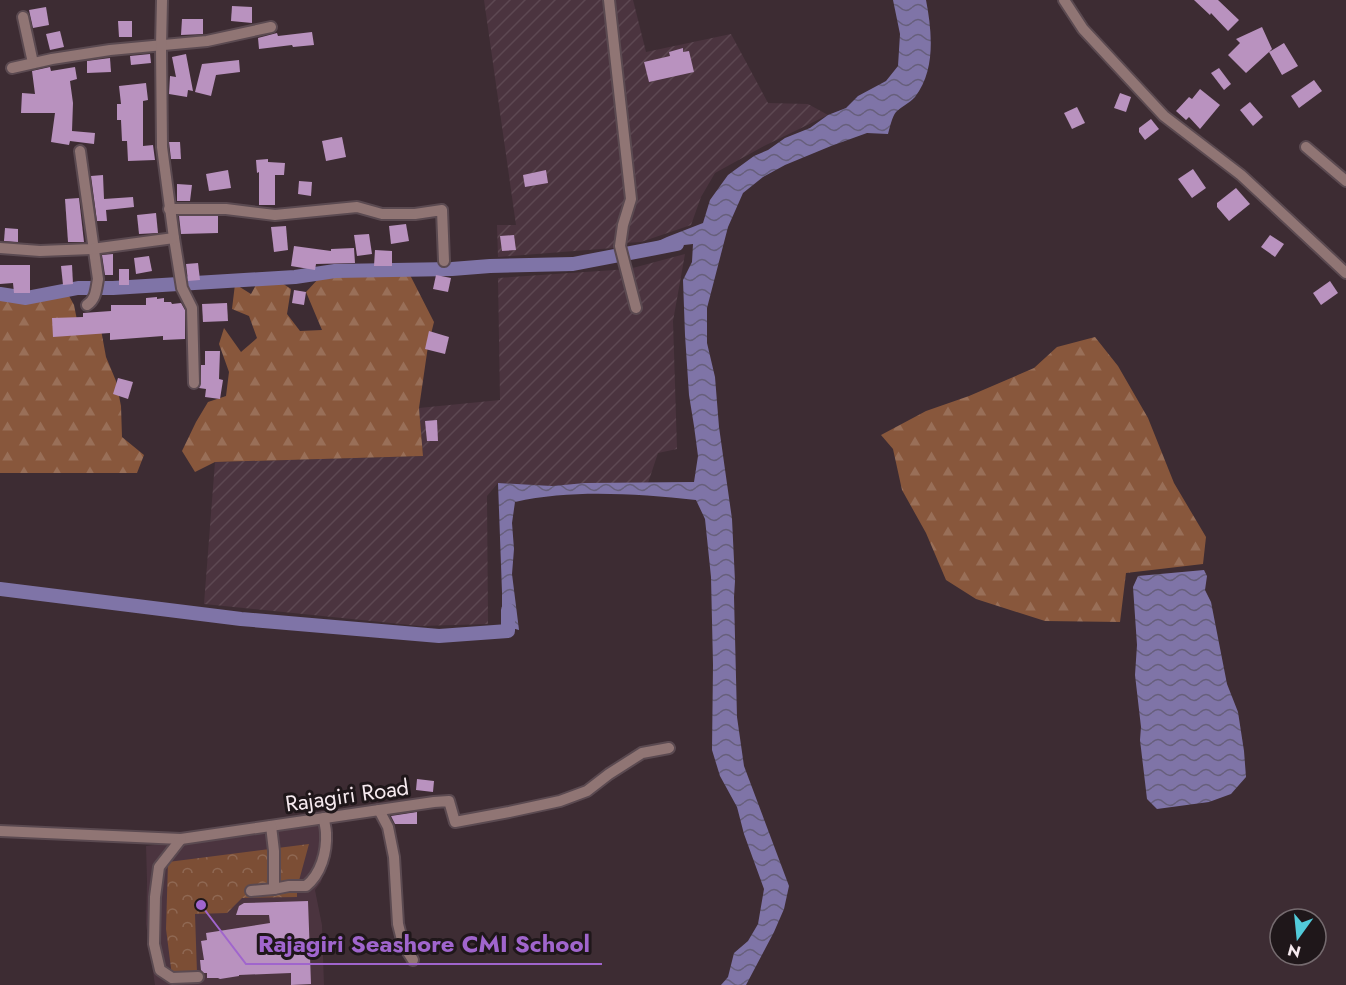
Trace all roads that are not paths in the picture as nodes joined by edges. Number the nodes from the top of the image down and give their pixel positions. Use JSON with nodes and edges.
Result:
{"nodes":[{"id":1,"x":162,"y":0,"type":"edge"},
{"id":2,"x":609,"y":0,"type":"edge"},
{"id":3,"x":1064,"y":0,"type":"edge"},
{"id":4,"x":23,"y":17,"type":"dead end"},
{"id":5,"x":271,"y":27,"type":"dead end"},
{"id":6,"x":160,"y":47,"type":"junction"},
{"id":7,"x":33,"y":63,"type":"junction"},
{"id":8,"x":12,"y":68,"type":"dead end"},
{"id":9,"x":1306,"y":147,"type":"dead end"},
{"id":10,"x":80,"y":151,"type":"dead end"},
{"id":11,"x":1346,"y":181,"type":"edge"},
{"id":12,"x":170,"y":209,"type":"junction"},
{"id":13,"x":174,"y":238,"type":"junction"},
{"id":14,"x":0,"y":248,"type":"edge"},
{"id":15,"x":92,"y":249,"type":"junction"},
{"id":16,"x":444,"y":261,"type":"dead end"},
{"id":17,"x":1346,"y":273,"type":"edge"},
{"id":18,"x":87,"y":305,"type":"dead end"},
{"id":19,"x":636,"y":308,"type":"dead end"},
{"id":20,"x":194,"y":383,"type":"dead end"},
{"id":21,"x":669,"y":748,"type":"dead end"},
{"id":22,"x":379,"y":810,"type":"junction"},
{"id":23,"x":324,"y":818,"type":"junction"},
{"id":24,"x":270,"y":826,"type":"junction"},
{"id":25,"x":0,"y":831,"type":"edge"},
{"id":26,"x":181,"y":839,"type":"junction"},
{"id":27,"x":274,"y":889,"type":"junction"},
{"id":28,"x":251,"y":891,"type":"dead end"},
{"id":29,"x":413,"y":960,"type":"dead end"},
{"id":30,"x":198,"y":977,"type":"dead end"}],
"edges":[{"from":1,"to":6,"type":"street"},
{"from":2,"to":19,"type":"street"},
{"from":3,"to":17,"type":"street"},
{"from":4,"to":7,"type":"street"},
{"from":5,"to":6,"type":"street"},
{"from":6,"to":7,"type":"street"},
{"from":6,"to":12,"type":"street"},
{"from":7,"to":8,"type":"street"},
{"from":9,"to":11,"type":"street"},
{"from":10,"to":15,"type":"street"},
{"from":12,"to":13,"type":"street"},
{"from":12,"to":16,"type":"street"},
{"from":13,"to":15,"type":"street"},
{"from":13,"to":20,"type":"street"},
{"from":14,"to":15,"type":"street"},
{"from":15,"to":18,"type":"street"},
{"from":21,"to":22,"type":"street","name":"Rajagiri Road"},
{"from":22,"to":23,"type":"street","name":"Rajagiri Road"},
{"from":22,"to":29,"type":"street"},
{"from":23,"to":24,"type":"street","name":"Rajagiri Road"},
{"from":23,"to":27,"type":"street"},
{"from":24,"to":26,"type":"street","name":"Rajagiri Road"},
{"from":24,"to":27,"type":"street"},
{"from":25,"to":26,"type":"street","name":"Rajagiri Road"},
{"from":26,"to":30,"type":"street"},
{"from":27,"to":28,"type":"street"}]}
